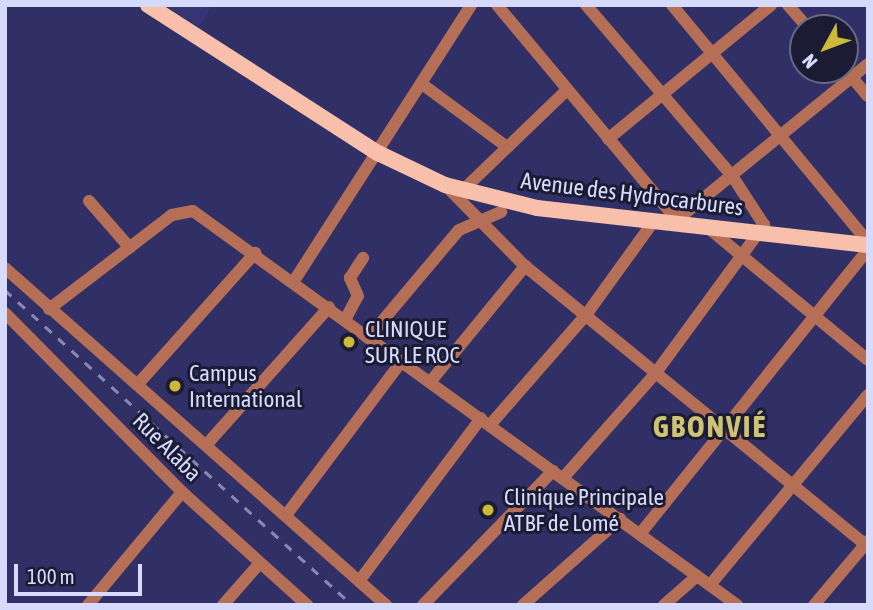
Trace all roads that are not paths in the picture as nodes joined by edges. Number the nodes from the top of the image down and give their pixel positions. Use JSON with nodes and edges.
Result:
{"nodes":[{"id":1,"x":148,"y":5,"type":"edge"},
{"id":2,"x":471,"y":5,"type":"edge"},
{"id":3,"x":497,"y":5,"type":"edge"},
{"id":4,"x":586,"y":5,"type":"edge"},
{"id":5,"x":671,"y":5,"type":"edge"},
{"id":6,"x":771,"y":5,"type":"edge"},
{"id":7,"x":712,"y":55,"type":"junction"},
{"id":8,"x":422,"y":84,"type":"junction"},
{"id":9,"x":837,"y":84,"type":"edge"},
{"id":10,"x":567,"y":90,"type":"junction"},
{"id":11,"x":662,"y":96,"type":"junction"},
{"id":12,"x":782,"y":135,"type":"junction"},
{"id":13,"x":608,"y":139,"type":"junction"},
{"id":14,"x":507,"y":147,"type":"junction"},
{"id":15,"x":378,"y":153,"type":"junction"},
{"id":16,"x":733,"y":177,"type":"junction"},
{"id":17,"x":445,"y":185,"type":"junction"},
{"id":18,"x":468,"y":191,"type":"junction"},
{"id":19,"x":89,"y":201,"type":"dead end"},
{"id":20,"x":464,"y":208,"type":"junction"},
{"id":21,"x":508,"y":208,"type":"junction"},
{"id":22,"x":474,"y":221,"type":"junction"},
{"id":23,"x":679,"y":221,"type":"junction"},
{"id":24,"x":653,"y":222,"type":"junction"},
{"id":25,"x":707,"y":227,"type":"junction"},
{"id":26,"x":459,"y":230,"type":"junction"},
{"id":27,"x":762,"y":233,"type":"junction"},
{"id":28,"x":494,"y":236,"type":"junction"},
{"id":29,"x":868,"y":245,"type":"edge"},
{"id":30,"x":130,"y":248,"type":"junction"},
{"id":31,"x":255,"y":253,"type":"junction"},
{"id":32,"x":742,"y":257,"type":"junction"},
{"id":33,"x":363,"y":258,"type":"dead end"},
{"id":34,"x":525,"y":266,"type":"junction"},
{"id":35,"x":5,"y":268,"type":"edge"},
{"id":36,"x":293,"y":281,"type":"junction"},
{"id":37,"x":329,"y":307,"type":"junction"},
{"id":38,"x":49,"y":309,"type":"junction"},
{"id":39,"x":5,"y":313,"type":"edge"},
{"id":40,"x":586,"y":315,"type":"junction"},
{"id":41,"x":815,"y":317,"type":"junction"},
{"id":42,"x":345,"y":320,"type":"junction"},
{"id":43,"x":368,"y":338,"type":"junction"},
{"id":44,"x":868,"y":360,"type":"edge"},
{"id":45,"x":402,"y":361,"type":"junction"},
{"id":46,"x":655,"y":374,"type":"junction"},
{"id":47,"x":431,"y":381,"type":"junction"},
{"id":48,"x":138,"y":384,"type":"junction"},
{"id":49,"x":868,"y":395,"type":"edge"},
{"id":50,"x":486,"y":421,"type":"junction"},
{"id":51,"x":726,"y":429,"type":"junction"},
{"id":52,"x":208,"y":443,"type":"junction"},
{"id":53,"x":558,"y":474,"type":"junction"},
{"id":54,"x":792,"y":482,"type":"junction"},
{"id":55,"x":182,"y":492,"type":"junction"},
{"id":56,"x":286,"y":514,"type":"junction"},
{"id":57,"x":620,"y":519,"type":"junction"},
{"id":58,"x":640,"y":534,"type":"junction"},
{"id":59,"x":867,"y":544,"type":"edge"},
{"id":60,"x":259,"y":564,"type":"junction"},
{"id":61,"x":697,"y":576,"type":"junction"},
{"id":62,"x":360,"y":580,"type":"junction"},
{"id":63,"x":710,"y":585,"type":"junction"},
{"id":64,"x":88,"y":605,"type":"edge"},
{"id":65,"x":223,"y":605,"type":"edge"},
{"id":66,"x":307,"y":605,"type":"edge"},
{"id":67,"x":386,"y":605,"type":"edge"},
{"id":68,"x":423,"y":605,"type":"edge"},
{"id":69,"x":523,"y":605,"type":"edge"},
{"id":70,"x":663,"y":605,"type":"edge"},
{"id":71,"x":737,"y":605,"type":"edge"},
{"id":72,"x":814,"y":605,"type":"edge"}],
"edges":[{"from":1,"to":15,"type":"main road","name":"Avenue des Hydrocarbures"},
{"from":2,"to":8,"type":"street"},
{"from":3,"to":10,"type":"street"},
{"from":4,"to":11,"type":"street"},
{"from":5,"to":7,"type":"street"},
{"from":6,"to":7,"type":"street"},
{"from":7,"to":11,"type":"street"},
{"from":7,"to":12,"type":"street"},
{"from":8,"to":14,"type":"street"},
{"from":8,"to":15,"type":"street"},
{"from":9,"to":12,"type":"street"},
{"from":10,"to":13,"type":"street"},
{"from":10,"to":14,"type":"street"},
{"from":11,"to":13,"type":"street"},
{"from":11,"to":16,"type":"street"},
{"from":12,"to":16,"type":"street"},
{"from":12,"to":29,"type":"street"},
{"from":13,"to":23,"type":"street"},
{"from":14,"to":18,"type":"street"},
{"from":15,"to":17,"type":"main road","name":"Avenue des Hydrocarbures"},
{"from":15,"to":36,"type":"street"},
{"from":16,"to":23,"type":"street"},
{"from":16,"to":27,"type":"street"},
{"from":17,"to":18,"type":"main road","name":"Avenue des Hydrocarbures"},
{"from":17,"to":20,"type":"street"},
{"from":18,"to":20,"type":"street"},
{"from":18,"to":21,"type":"main road","name":"Avenue des Hydrocarbures"},
{"from":19,"to":30,"type":"street"},
{"from":20,"to":22,"type":"street"},
{"from":20,"to":26,"type":"street"},
{"from":21,"to":22,"type":"street"},
{"from":21,"to":24,"type":"main road","name":"Avenue des Hydrocarbures"},
{"from":21,"to":28,"type":"street"},
{"from":22,"to":26,"type":"street"},
{"from":22,"to":28,"type":"street"},
{"from":23,"to":24,"type":"main road","name":"Avenue des Hydrocarbures"},
{"from":23,"to":25,"type":"main road","name":"Avenue des Hydrocarbures"},
{"from":24,"to":40,"type":"street"},
{"from":25,"to":27,"type":"main road","name":"Avenue des Hydrocarbures"},
{"from":25,"to":32,"type":"street"},
{"from":26,"to":43,"type":"street"},
{"from":27,"to":29,"type":"main road","name":"Avenue des Hydrocarbures"},
{"from":27,"to":32,"type":"street"},
{"from":28,"to":34,"type":"street"},
{"from":29,"to":41,"type":"street"},
{"from":30,"to":31,"type":"street"},
{"from":30,"to":38,"type":"street"},
{"from":31,"to":36,"type":"street"},
{"from":31,"to":48,"type":"street"},
{"from":32,"to":41,"type":"street"},
{"from":32,"to":46,"type":"street"},
{"from":33,"to":42,"type":"street"},
{"from":34,"to":40,"type":"street"},
{"from":34,"to":47,"type":"street"},
{"from":35,"to":38,"type":"street"},
{"from":36,"to":37,"type":"street"},
{"from":37,"to":42,"type":"street"},
{"from":37,"to":52,"type":"street"},
{"from":38,"to":48,"type":"street"},
{"from":39,"to":55,"type":"street","name":"Rue Alaba"},
{"from":40,"to":46,"type":"street"},
{"from":40,"to":50,"type":"street"},
{"from":41,"to":44,"type":"street"},
{"from":41,"to":51,"type":"street"},
{"from":42,"to":43,"type":"street"},
{"from":43,"to":45,"type":"street"},
{"from":45,"to":47,"type":"street"},
{"from":45,"to":56,"type":"street"},
{"from":46,"to":51,"type":"street"},
{"from":46,"to":53,"type":"street"},
{"from":47,"to":50,"type":"street"},
{"from":48,"to":52,"type":"street"},
{"from":49,"to":54,"type":"street"},
{"from":50,"to":53,"type":"street"},
{"from":50,"to":62,"type":"street"},
{"from":51,"to":54,"type":"street"},
{"from":51,"to":58,"type":"street"},
{"from":52,"to":56,"type":"street"},
{"from":53,"to":57,"type":"street"},
{"from":53,"to":68,"type":"street"},
{"from":54,"to":59,"type":"street"},
{"from":54,"to":63,"type":"street"},
{"from":55,"to":60,"type":"street","name":"Rue Alaba"},
{"from":55,"to":64,"type":"street"},
{"from":56,"to":62,"type":"street"},
{"from":57,"to":58,"type":"street"},
{"from":57,"to":69,"type":"street"},
{"from":58,"to":61,"type":"street"},
{"from":59,"to":72,"type":"street"},
{"from":60,"to":65,"type":"street"},
{"from":60,"to":66,"type":"street","name":"Rue Alaba"},
{"from":61,"to":63,"type":"street"},
{"from":61,"to":70,"type":"street"},
{"from":62,"to":67,"type":"street"},
{"from":63,"to":71,"type":"street"}]}
